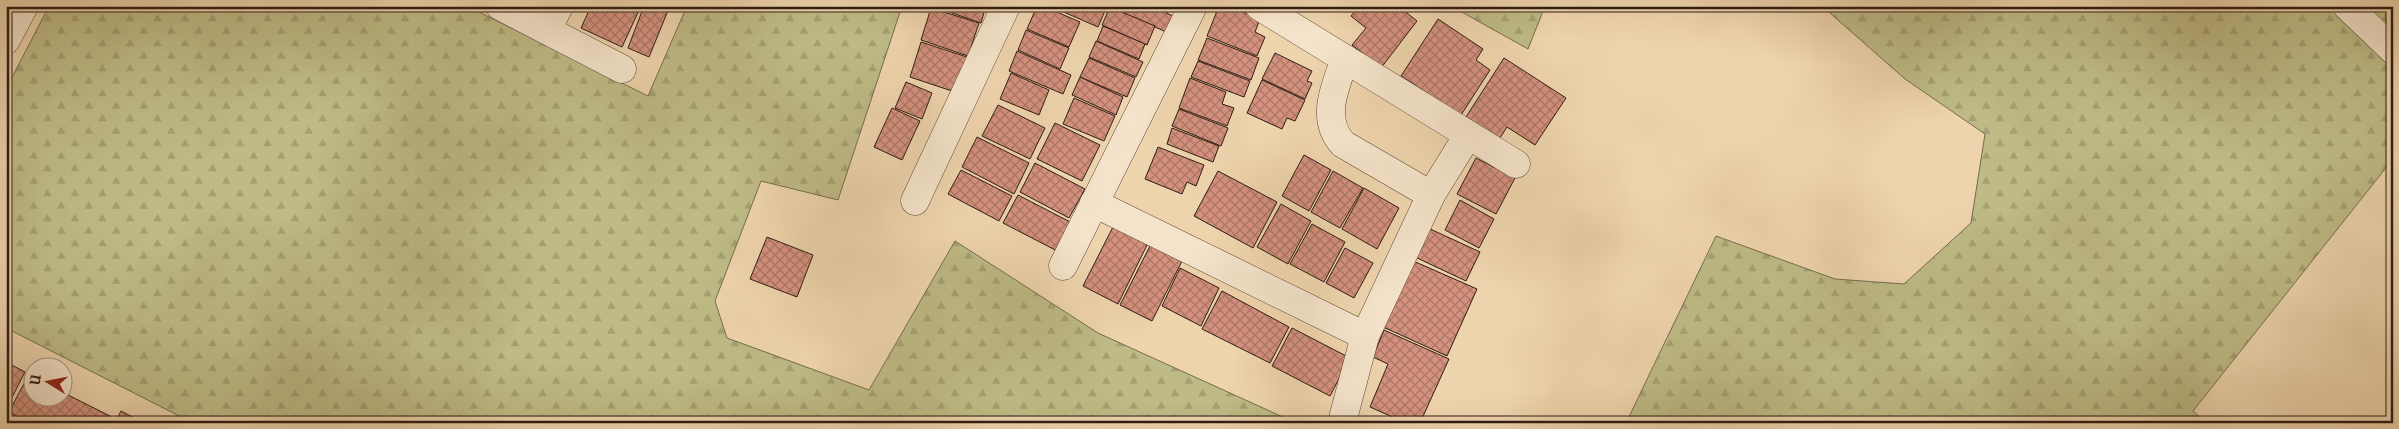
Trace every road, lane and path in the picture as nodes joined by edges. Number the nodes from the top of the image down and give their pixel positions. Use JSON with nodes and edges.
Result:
{"nodes":[{"id":1,"x":24,"y":6,"type":"edge"},
{"id":2,"x":500,"y":6,"type":"edge"},
{"id":3,"x":559,"y":6,"type":"edge"},
{"id":4,"x":1006,"y":6,"type":"edge"},
{"id":5,"x":1193,"y":6,"type":"edge"},
{"id":6,"x":1259,"y":6,"type":"edge"},
{"id":7,"x":2347,"y":6,"type":"edge"},
{"id":8,"x":547,"y":30,"type":"junction"},
{"id":9,"x":6,"y":40,"type":"edge"},
{"id":10,"x":2393,"y":50,"type":"edge"},
{"id":11,"x":1345,"y":59,"type":"junction"},
{"id":12,"x":622,"y":68,"type":"dead end"},
{"id":13,"x":1468,"y":135,"type":"junction"},
{"id":14,"x":1516,"y":164,"type":"dead end"},
{"id":15,"x":1430,"y":195,"type":"junction"},
{"id":16,"x":915,"y":201,"type":"dead end"},
{"id":17,"x":1094,"y":203,"type":"junction"},
{"id":18,"x":1063,"y":266,"type":"dead end"},
{"id":19,"x":1365,"y":336,"type":"junction"},
{"id":20,"x":1342,"y":422,"type":"edge"}],
"edges":[{"from":1,"to":9,"type":"street"},
{"from":2,"to":8,"type":"street"},
{"from":3,"to":8,"type":"street"},
{"from":4,"to":16,"type":"street"},
{"from":5,"to":17,"type":"street"},
{"from":6,"to":11,"type":"street"},
{"from":7,"to":10,"type":"street"},
{"from":8,"to":12,"type":"street"},
{"from":11,"to":13,"type":"street"},
{"from":11,"to":15,"type":"street"},
{"from":13,"to":14,"type":"street"},
{"from":13,"to":15,"type":"street"},
{"from":15,"to":19,"type":"street"},
{"from":17,"to":18,"type":"street"},
{"from":17,"to":19,"type":"street"},
{"from":19,"to":20,"type":"street"}]}
